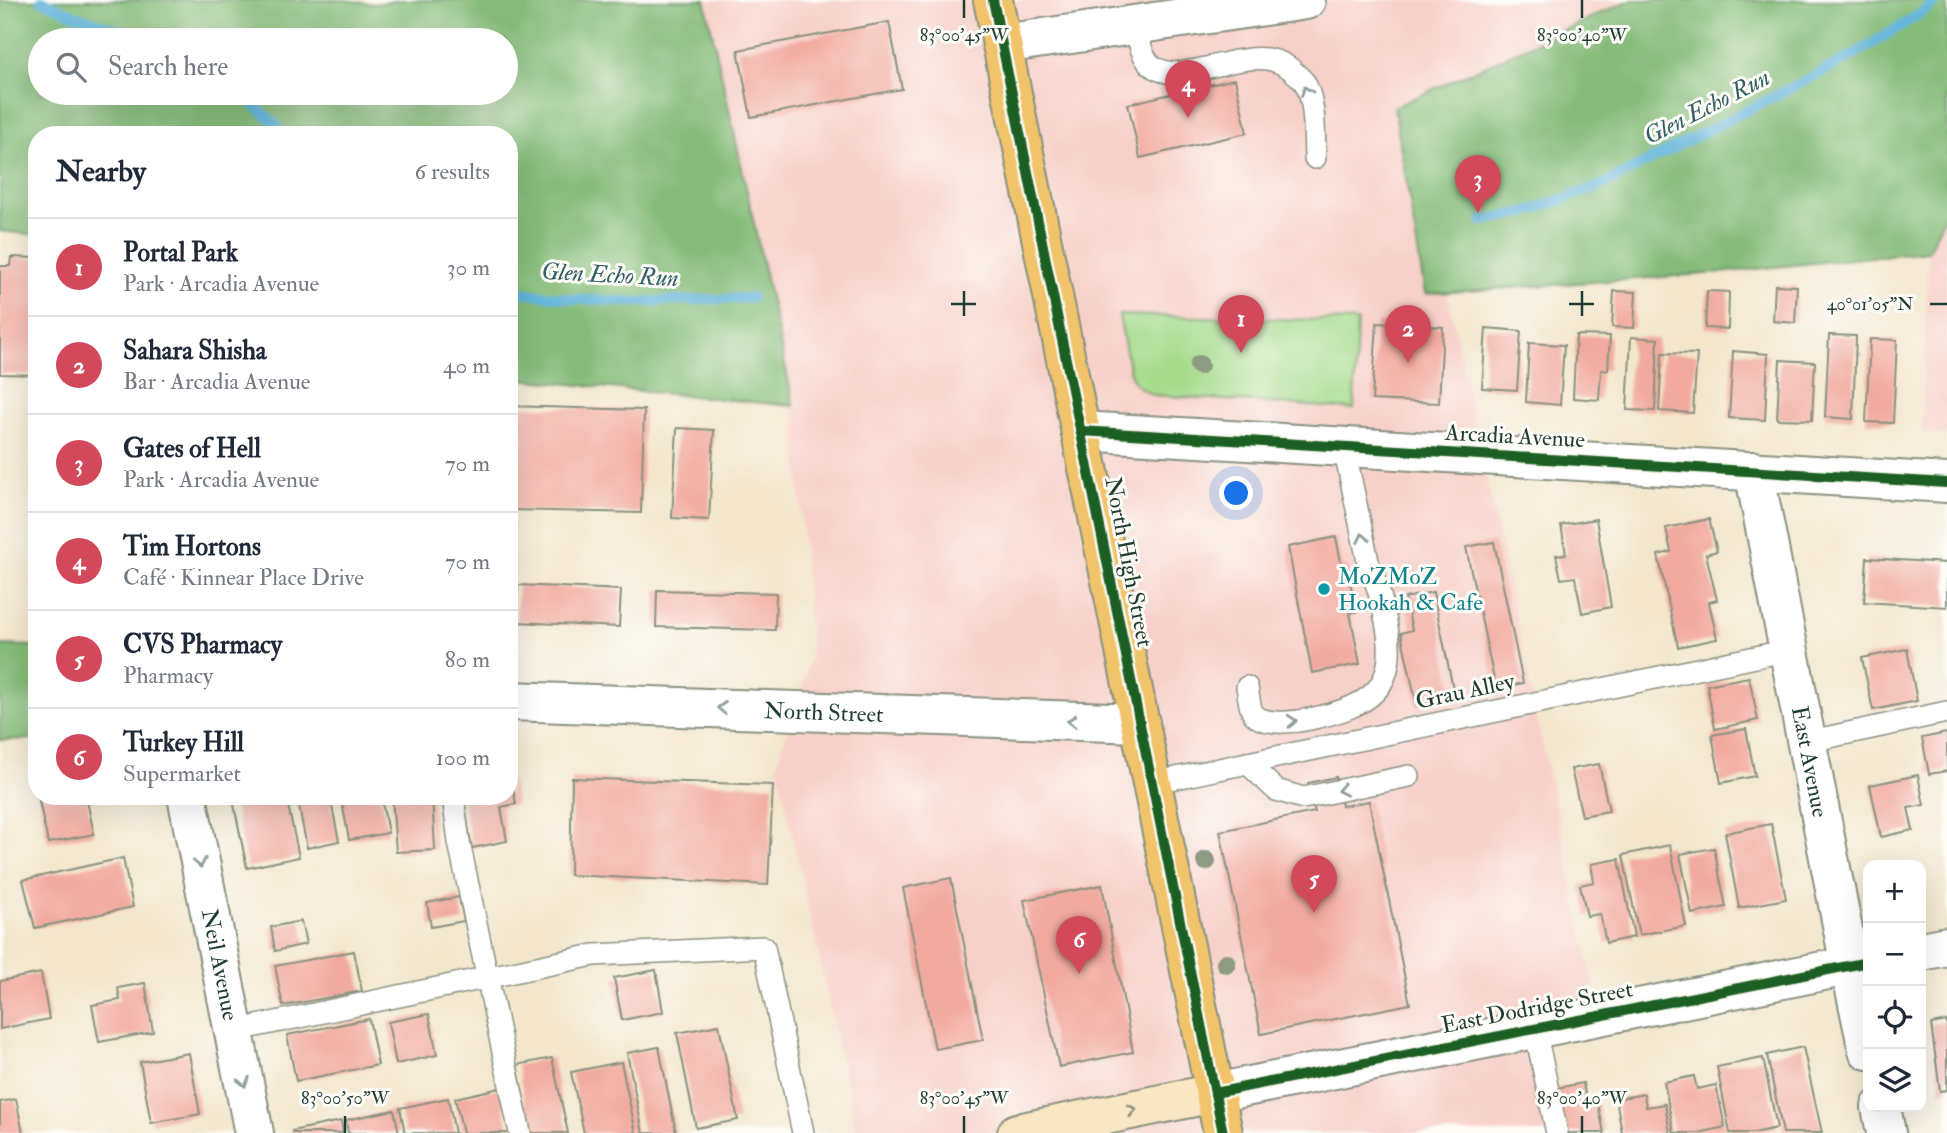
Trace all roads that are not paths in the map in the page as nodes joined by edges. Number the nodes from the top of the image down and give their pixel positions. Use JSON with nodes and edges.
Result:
{"nodes":[{"id":1,"x":993,"y":0,"type":"edge"},
{"id":2,"x":1306,"y":0,"type":"edge"},
{"id":3,"x":1134,"y":24,"type":"junction"},
{"id":4,"x":1002,"y":44,"type":"junction"},
{"id":5,"x":1315,"y":158,"type":"dead end"},
{"id":6,"x":1081,"y":431,"type":"junction"},
{"id":7,"x":1344,"y":447,"type":"junction"},
{"id":8,"x":1754,"y":471,"type":"junction"},
{"id":9,"x":1947,"y":482,"type":"edge"},
{"id":10,"x":1789,"y":650,"type":"junction"},
{"id":11,"x":1247,"y":687,"type":"dead end"},
{"id":12,"x":518,"y":701,"type":"edge"},
{"id":13,"x":1947,"y":712,"type":"edge"},
{"id":14,"x":1140,"y":723,"type":"junction"},
{"id":15,"x":1807,"y":742,"type":"junction"},
{"id":16,"x":1247,"y":763,"type":"junction"},
{"id":17,"x":1409,"y":776,"type":"dead end"},
{"id":18,"x":1152,"y":783,"type":"junction"},
{"id":19,"x":189,"y":805,"type":"edge"},
{"id":20,"x":454,"y":805,"type":"edge"},
{"id":21,"x":1947,"y":946,"type":"edge"},
{"id":22,"x":1926,"y":950,"type":"edge"},
{"id":23,"x":1859,"y":964,"type":"edge"},
{"id":24,"x":487,"y":977,"type":"junction"},
{"id":25,"x":1863,"y":1002,"type":"edge"},
{"id":26,"x":1535,"y":1029,"type":"junction"},
{"id":27,"x":233,"y":1031,"type":"junction"},
{"id":28,"x":1214,"y":1093,"type":"junction"},
{"id":29,"x":1882,"y":1112,"type":"edge"},
{"id":30,"x":254,"y":1133,"type":"edge"},
{"id":31,"x":520,"y":1133,"type":"edge"},
{"id":32,"x":803,"y":1133,"type":"edge"},
{"id":33,"x":1017,"y":1133,"type":"edge"},
{"id":34,"x":1223,"y":1133,"type":"edge"},
{"id":35,"x":1557,"y":1133,"type":"edge"},
{"id":36,"x":1886,"y":1133,"type":"edge"}],
"edges":[{"from":1,"to":4,"type":"main road","name":"North High Street"},
{"from":2,"to":3,"type":"street"},
{"from":3,"to":4,"type":"street"},
{"from":5,"to":3,"type":"lane","one_way":true},
{"from":4,"to":6,"type":"main road","name":"North High Street"},
{"from":6,"to":7,"type":"street","name":"Arcadia Avenue"},
{"from":6,"to":14,"type":"main road","name":"North High Street"},
{"from":7,"to":8,"type":"street","name":"Arcadia Avenue"},
{"from":11,"to":7,"type":"lane","one_way":true},
{"from":8,"to":9,"type":"street","name":"Arcadia Avenue"},
{"from":8,"to":10,"type":"street","name":"East Avenue"},
{"from":10,"to":15,"type":"street","name":"East Avenue"},
{"from":10,"to":16,"type":"lane","name":"Grau Alley"},
{"from":14,"to":12,"type":"street","name":"North Street","one_way":true},
{"from":13,"to":15,"type":"lane"},
{"from":14,"to":18,"type":"main road","name":"North High Street"},
{"from":15,"to":23,"type":"street","name":"East Avenue"},
{"from":17,"to":16,"type":"lane","one_way":true},
{"from":16,"to":18,"type":"lane","name":"Grau Alley"},
{"from":18,"to":28,"type":"main road","name":"North High Street"},
{"from":19,"to":27,"type":"street","name":"Neil Avenue","one_way":true},
{"from":20,"to":24,"type":"lane"},
{"from":21,"to":22,"type":"street"},
{"from":23,"to":25,"type":"street","name":"East Avenue"},
{"from":23,"to":26,"type":"street","name":"East Dodridge Street"},
{"from":24,"to":27,"type":"lane"},
{"from":24,"to":31,"type":"lane"},
{"from":24,"to":32,"type":"lane"},
{"from":26,"to":28,"type":"street","name":"East Dodridge Street"},
{"from":26,"to":35,"type":"lane"},
{"from":27,"to":30,"type":"street","name":"Neil Avenue","one_way":true},
{"from":33,"to":28,"type":"main road","one_way":true},
{"from":28,"to":34,"type":"main road","name":"North High Street"},
{"from":29,"to":36,"type":"street"}]}
